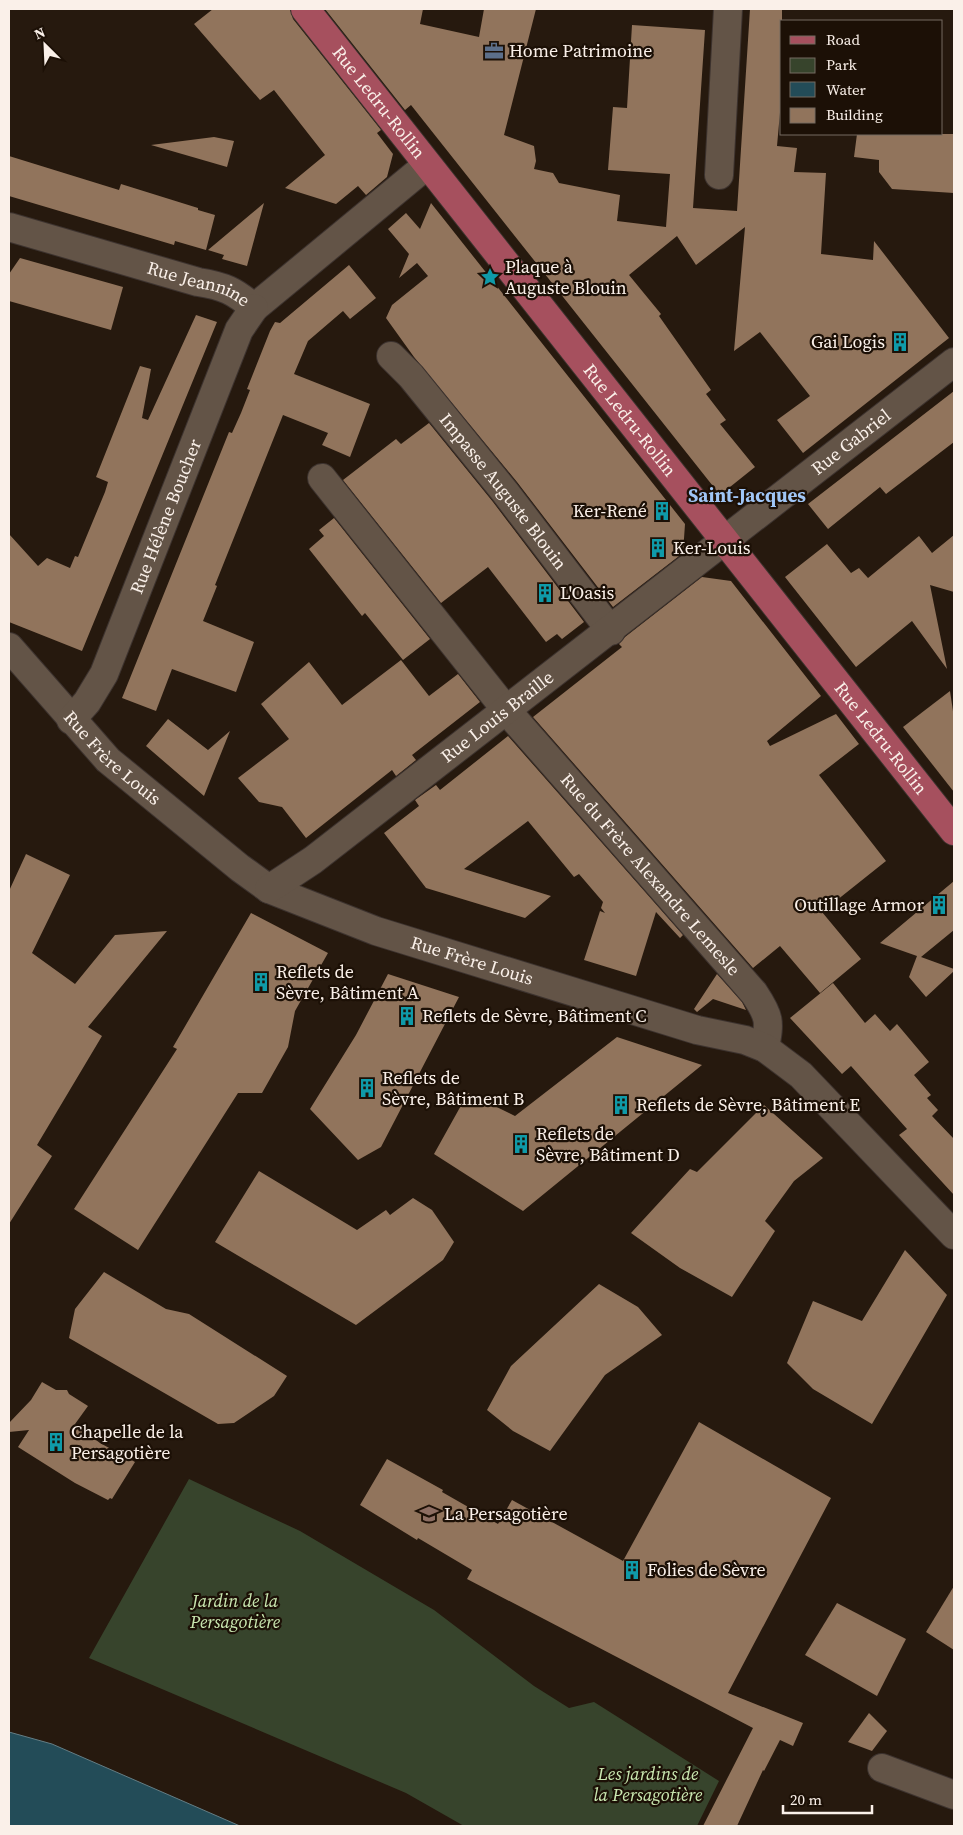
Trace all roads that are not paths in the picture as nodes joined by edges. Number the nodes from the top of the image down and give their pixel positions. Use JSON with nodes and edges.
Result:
{"nodes":[{"id":1,"x":305,"y":9,"type":"edge"},
{"id":2,"x":728,"y":9,"type":"edge"},
{"id":3,"x":427,"y":165,"type":"junction"},
{"id":4,"x":719,"y":176,"type":"dead end"},
{"id":5,"x":9,"y":227,"type":"edge"},
{"id":6,"x":254,"y":308,"type":"junction"},
{"id":7,"x":390,"y":356,"type":"dead end"},
{"id":8,"x":954,"y":362,"type":"edge"},
{"id":9,"x":322,"y":478,"type":"dead end"},
{"id":10,"x":724,"y":541,"type":"junction"},
{"id":11,"x":611,"y":631,"type":"junction"},
{"id":12,"x":9,"y":647,"type":"edge"},
{"id":13,"x":507,"y":711,"type":"junction"},
{"id":14,"x":71,"y":720,"type":"junction"},
{"id":15,"x":954,"y":830,"type":"edge"},
{"id":16,"x":269,"y":888,"type":"junction"},
{"id":17,"x":765,"y":1048,"type":"junction"},
{"id":18,"x":954,"y":1235,"type":"edge"},
{"id":19,"x":882,"y":1768,"type":"dead end"},
{"id":20,"x":954,"y":1795,"type":"edge"}],
"edges":[{"from":1,"to":3,"type":"main road","name":"Rue Ledru-Rollin"},
{"from":2,"to":4,"type":"street"},
{"from":3,"to":6,"type":"street","name":"Rue Jeannine"},
{"from":3,"to":10,"type":"main road","name":"Rue Ledru-Rollin"},
{"from":5,"to":6,"type":"street","name":"Rue Jeannine"},
{"from":6,"to":14,"type":"street","name":"Rue Hélène Boucher"},
{"from":7,"to":11,"type":"street","name":"Impasse Auguste Blouin"},
{"from":8,"to":10,"type":"street","name":"Rue Gabriel"},
{"from":9,"to":13,"type":"street","name":"Rue du Frère Alexandre Lemesle"},
{"from":10,"to":11,"type":"street","name":"Rue Louis Braille"},
{"from":10,"to":15,"type":"main road","name":"Rue Ledru-Rollin"},
{"from":11,"to":13,"type":"street","name":"Rue Louis Braille"},
{"from":12,"to":14,"type":"street","name":"Rue Frère Louis"},
{"from":13,"to":16,"type":"street","name":"Rue Louis Braille"},
{"from":13,"to":17,"type":"street","name":"Rue du Frère Alexandre Lemesle"},
{"from":14,"to":16,"type":"street","name":"Rue Frère Louis"},
{"from":16,"to":17,"type":"street","name":"Rue Frère Louis"},
{"from":17,"to":18,"type":"street","name":"Rue Frère Louis"},
{"from":19,"to":20,"type":"street"}]}
